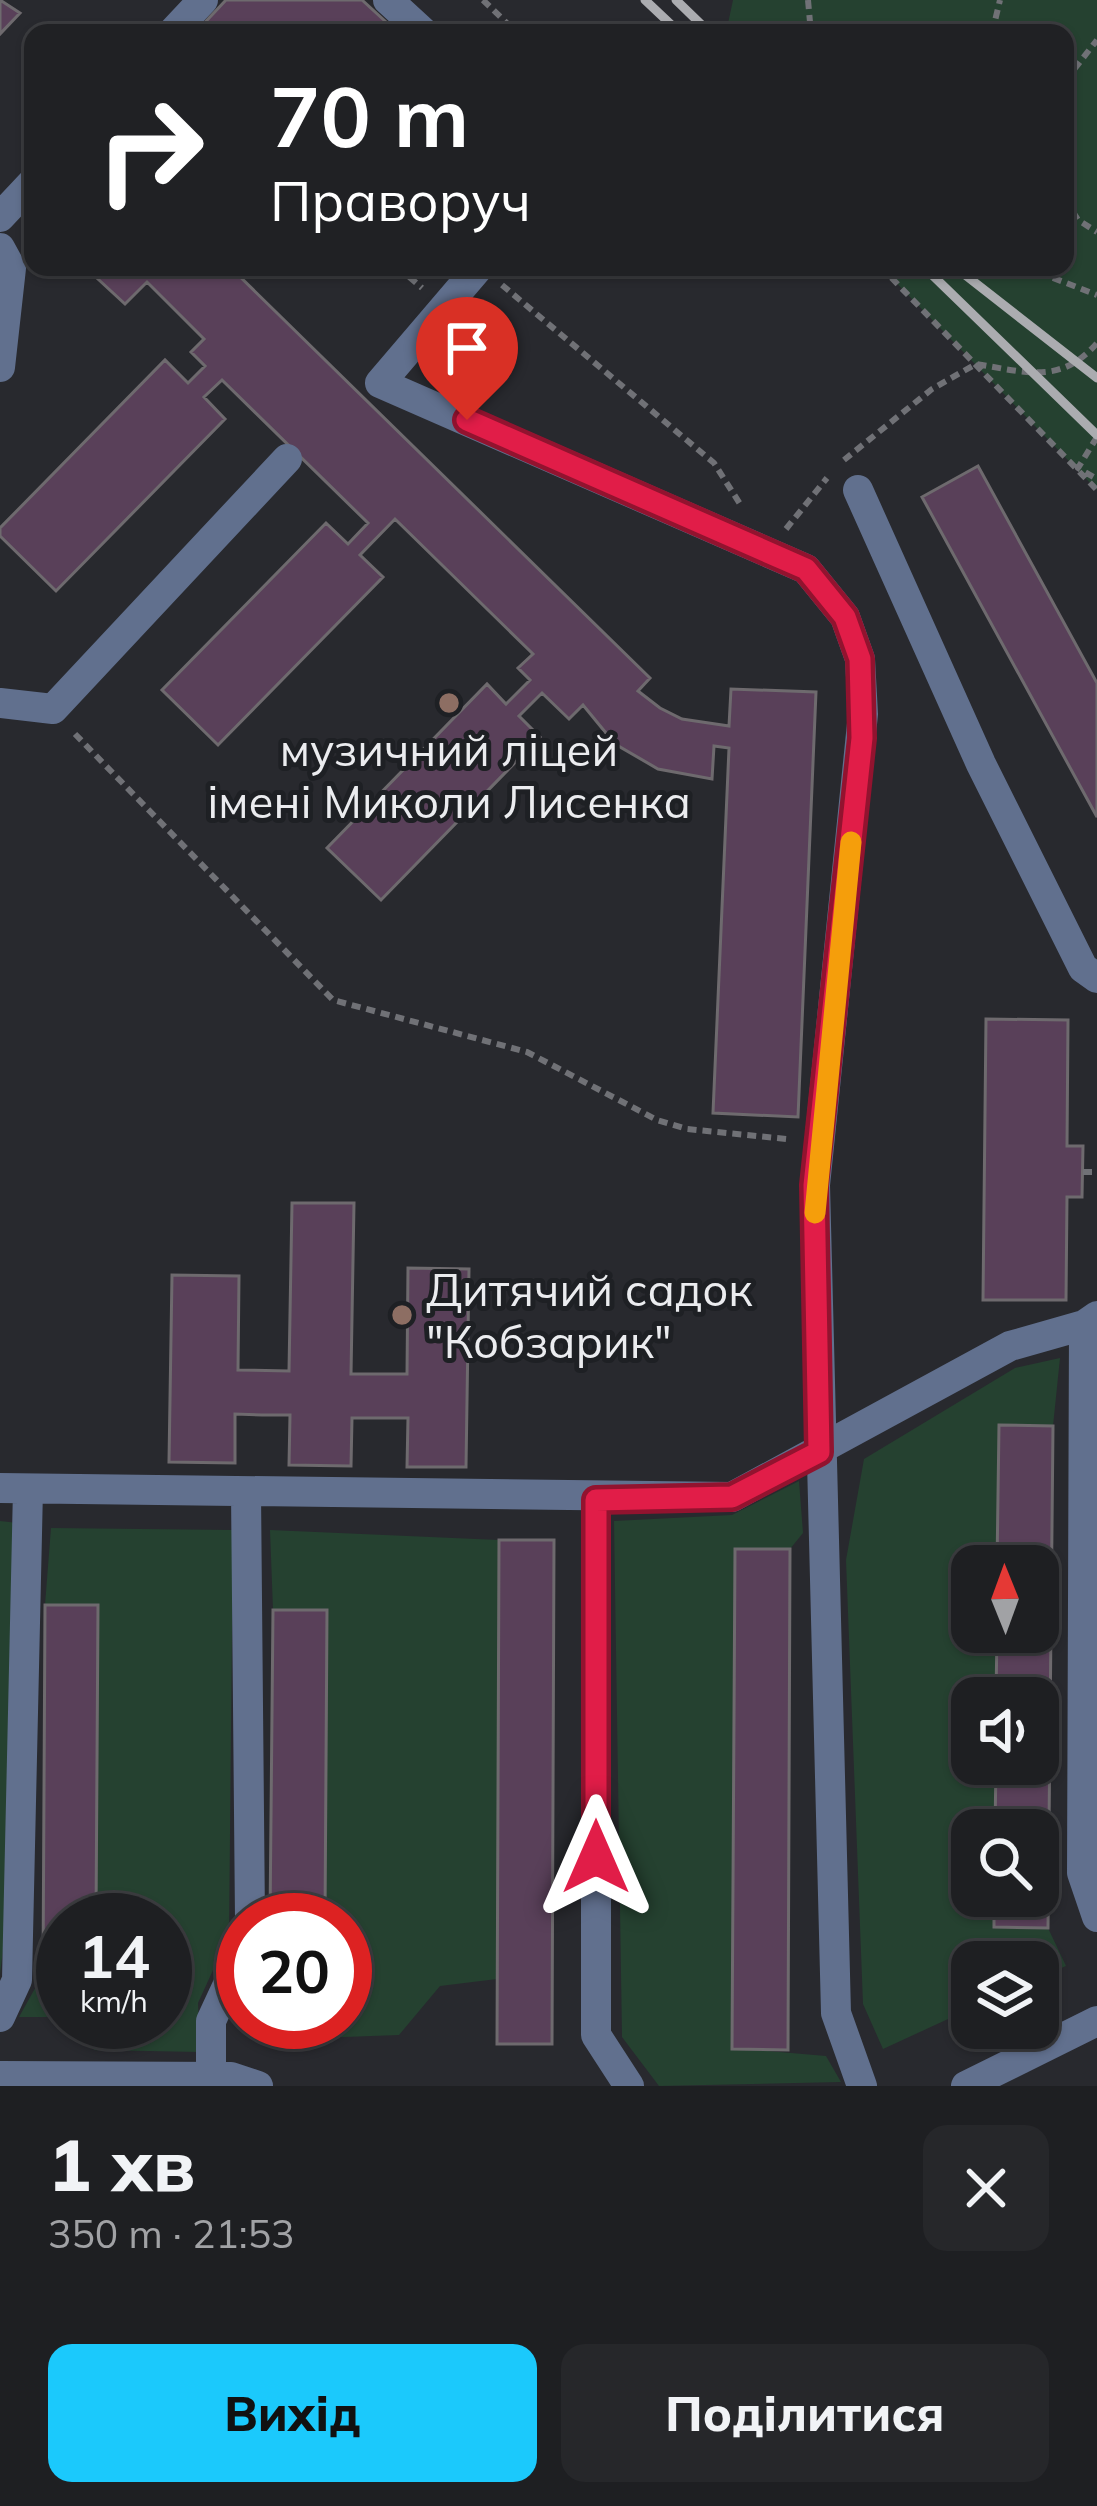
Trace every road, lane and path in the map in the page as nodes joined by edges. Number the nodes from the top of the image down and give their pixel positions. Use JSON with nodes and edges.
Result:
{"nodes":[{"id":1,"x":203,"y":0,"type":"edge"},
{"id":2,"x":388,"y":0,"type":"edge"},
{"id":3,"x":483,"y":0,"type":"edge"},
{"id":4,"x":180,"y":24,"type":"edge"},
{"id":5,"x":414,"y":24,"type":"edge"},
{"id":6,"x":508,"y":24,"type":"edge"},
{"id":7,"x":1097,"y":40,"type":"edge"},
{"id":8,"x":1074,"y":69,"type":"edge"},
{"id":9,"x":24,"y":192,"type":"edge"},
{"id":10,"x":1074,"y":214,"type":"edge"},
{"id":11,"x":0,"y":217,"type":"edge"},
{"id":12,"x":1097,"y":232,"type":"edge"},
{"id":13,"x":0,"y":248,"type":"edge"},
{"id":14,"x":487,"y":276,"type":"edge"},
{"id":15,"x":491,"y":276,"type":"edge"},
{"id":16,"x":890,"y":276,"type":"edge"},
{"id":17,"x":1048,"y":276,"type":"edge"},
{"id":18,"x":1097,"y":295,"type":"edge"},
{"id":19,"x":1097,"y":344,"type":"edge"},
{"id":20,"x":976,"y":364,"type":"junction"},
{"id":21,"x":0,"y":367,"type":"edge"},
{"id":22,"x":1097,"y":437,"type":"edge"},
{"id":23,"x":287,"y":459,"type":"dead end"},
{"id":24,"x":1078,"y":468,"type":"junction"},
{"id":25,"x":1097,"y":479,"type":"edge"},
{"id":26,"x":858,"y":490,"type":"dead end"},
{"id":27,"x":1097,"y":490,"type":"edge"},
{"id":28,"x":769,"y":550,"type":"junction"},
{"id":29,"x":0,"y":703,"type":"edge"},
{"id":30,"x":52,"y":709,"type":"junction"},
{"id":31,"x":1097,"y":978,"type":"edge"},
{"id":32,"x":821,"y":1141,"type":"junction"},
{"id":33,"x":1083,"y":1172,"type":"dead end"},
{"id":34,"x":1097,"y":1172,"type":"edge"},
{"id":35,"x":1090,"y":1320,"type":"edge"},
{"id":36,"x":819,"y":1452,"type":"junction"},
{"id":37,"x":14,"y":1488,"type":"edge"},
{"id":38,"x":245,"y":1492,"type":"junction"},
{"id":39,"x":596,"y":1500,"type":"junction"},
{"id":40,"x":250,"y":1893,"type":"edge"},
{"id":41,"x":1097,"y":1918,"type":"edge"},
{"id":42,"x":216,"y":2010,"type":"edge"},
{"id":43,"x":0,"y":2017,"type":"edge"},
{"id":44,"x":1097,"y":2021,"type":"edge"},
{"id":45,"x":0,"y":2076,"type":"edge"},
{"id":46,"x":212,"y":2077,"type":"junction"},
{"id":47,"x":258,"y":2086,"type":"edge"},
{"id":48,"x":629,"y":2086,"type":"edge"},
{"id":49,"x":862,"y":2086,"type":"edge"},
{"id":50,"x":967,"y":2086,"type":"edge"}],
"edges":[{"from":1,"to":4,"type":"street"},
{"from":2,"to":5,"type":"street"},
{"from":3,"to":6,"type":"path"},
{"from":7,"to":8,"type":"path"},
{"from":9,"to":11,"type":"street"},
{"from":10,"to":12,"type":"path"},
{"from":13,"to":21,"type":"street"},
{"from":14,"to":28,"type":"street"},
{"from":15,"to":28,"type":"path"},
{"from":16,"to":20,"type":"path"},
{"from":17,"to":18,"type":"path"},
{"from":19,"to":20,"type":"path"},
{"from":20,"to":24,"type":"path"},
{"from":20,"to":28,"type":"path"},
{"from":22,"to":24,"type":"path"},
{"from":23,"to":30,"type":"street"},
{"from":24,"to":25,"type":"path"},
{"from":24,"to":27,"type":"path"},
{"from":26,"to":31,"type":"street"},
{"from":28,"to":32,"type":"street"},
{"from":29,"to":30,"type":"street"},
{"from":30,"to":32,"type":"path"},
{"from":32,"to":36,"type":"street"},
{"from":33,"to":34,"type":"path"},
{"from":35,"to":36,"type":"street"},
{"from":35,"to":41,"type":"street"},
{"from":36,"to":39,"type":"street"},
{"from":36,"to":49,"type":"street"},
{"from":37,"to":38,"type":"street"},
{"from":37,"to":43,"type":"street"},
{"from":38,"to":39,"type":"street"},
{"from":38,"to":40,"type":"street"},
{"from":39,"to":48,"type":"street"},
{"from":42,"to":46,"type":"street"},
{"from":44,"to":50,"type":"street"},
{"from":45,"to":46,"type":"street"},
{"from":46,"to":47,"type":"street"}]}
